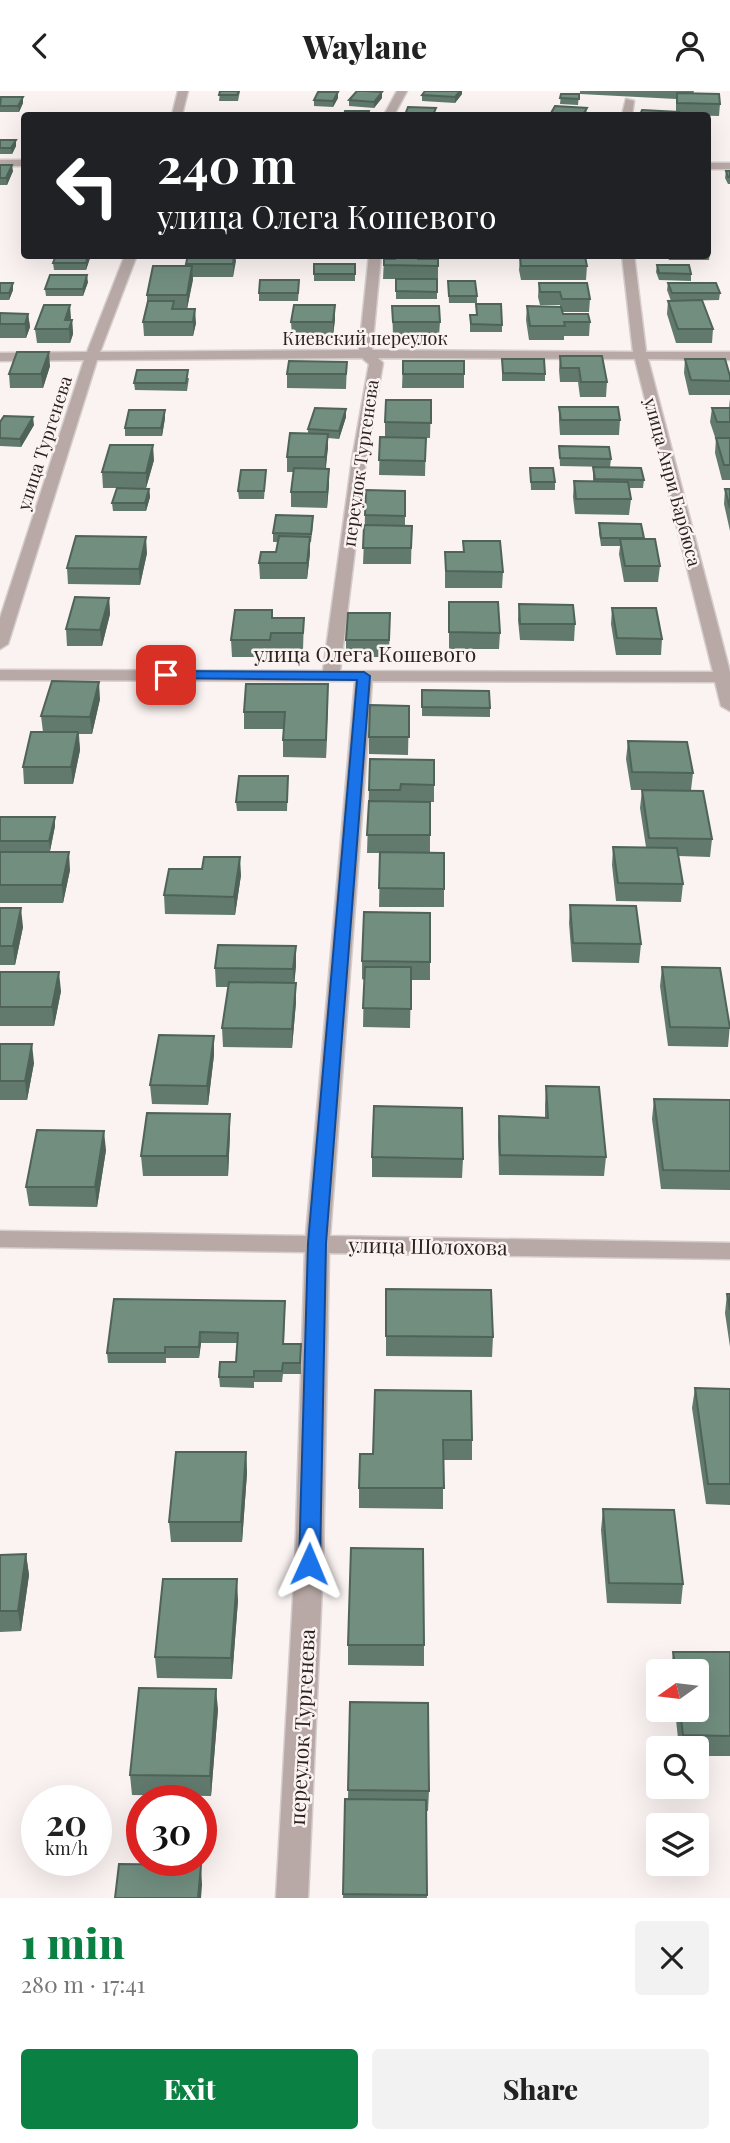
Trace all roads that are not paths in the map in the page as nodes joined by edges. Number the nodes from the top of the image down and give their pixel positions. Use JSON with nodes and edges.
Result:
{"nodes":[{"id":1,"x":183,"y":91,"type":"edge"},
{"id":2,"x":402,"y":91,"type":"edge"},
{"id":3,"x":629,"y":101,"type":"dead end"},
{"id":4,"x":178,"y":112,"type":"edge"},
{"id":5,"x":391,"y":112,"type":"edge"},
{"id":6,"x":627,"y":112,"type":"edge"},
{"id":7,"x":0,"y":163,"type":"edge"},
{"id":8,"x":21,"y":163,"type":"edge"},
{"id":9,"x":711,"y":166,"type":"edge"},
{"id":10,"x":730,"y":166,"type":"edge"},
{"id":11,"x":129,"y":259,"type":"edge"},
{"id":12,"x":375,"y":259,"type":"edge"},
{"id":13,"x":628,"y":259,"type":"edge"},
{"id":14,"x":365,"y":354,"type":"junction"},
{"id":15,"x":640,"y":355,"type":"junction"},
{"id":16,"x":730,"y":356,"type":"edge"},
{"id":17,"x":0,"y":357,"type":"edge"},
{"id":18,"x":91,"y":358,"type":"junction"},
{"id":19,"x":0,"y":644,"type":"edge"},
{"id":20,"x":0,"y":675,"type":"edge"},
{"id":21,"x":331,"y":675,"type":"junction"},
{"id":22,"x":364,"y":676,"type":"junction"},
{"id":23,"x":727,"y":677,"type":"edge"},
{"id":24,"x":730,"y":706,"type":"edge"},
{"id":25,"x":0,"y":1239,"type":"edge"},
{"id":26,"x":317,"y":1243,"type":"junction"},
{"id":27,"x":730,"y":1251,"type":"edge"},
{"id":28,"x":292,"y":1898,"type":"edge"}],
"edges":[{"from":1,"to":4,"type":"street"},
{"from":2,"to":5,"type":"street"},
{"from":3,"to":6,"type":"street"},
{"from":7,"to":8,"type":"street"},
{"from":9,"to":10,"type":"street"},
{"from":11,"to":18,"type":"street","name":"улица Тургенева"},
{"from":12,"to":14,"type":"street","name":"переулок Тургенева"},
{"from":13,"to":15,"type":"street","name":"улица Анри Барбюса"},
{"from":14,"to":15,"type":"street","name":"Киевский переулок"},
{"from":14,"to":18,"type":"street","name":"Киевский переулок"},
{"from":14,"to":21,"type":"street","name":"переулок Тургенева"},
{"from":15,"to":16,"type":"street","name":"Киевский переулок"},
{"from":15,"to":23,"type":"street","name":"улица Анри Барбюса"},
{"from":17,"to":18,"type":"street","name":"Киевский переулок"},
{"from":18,"to":19,"type":"street","name":"улица Тургенева"},
{"from":20,"to":21,"type":"street","name":"улица Олега Кошевого"},
{"from":21,"to":22,"type":"street","name":"улица Олега Кошевого"},
{"from":22,"to":23,"type":"street","name":"улица Олега Кошевого"},
{"from":22,"to":26,"type":"street","name":"переулок Тургенева"},
{"from":23,"to":24,"type":"street","name":"улица Анри Барбюса"},
{"from":25,"to":26,"type":"street","name":"улица Шолохова"},
{"from":26,"to":27,"type":"street","name":"улица Шолохова"},
{"from":26,"to":28,"type":"street","name":"переулок Тургенева"}]}
